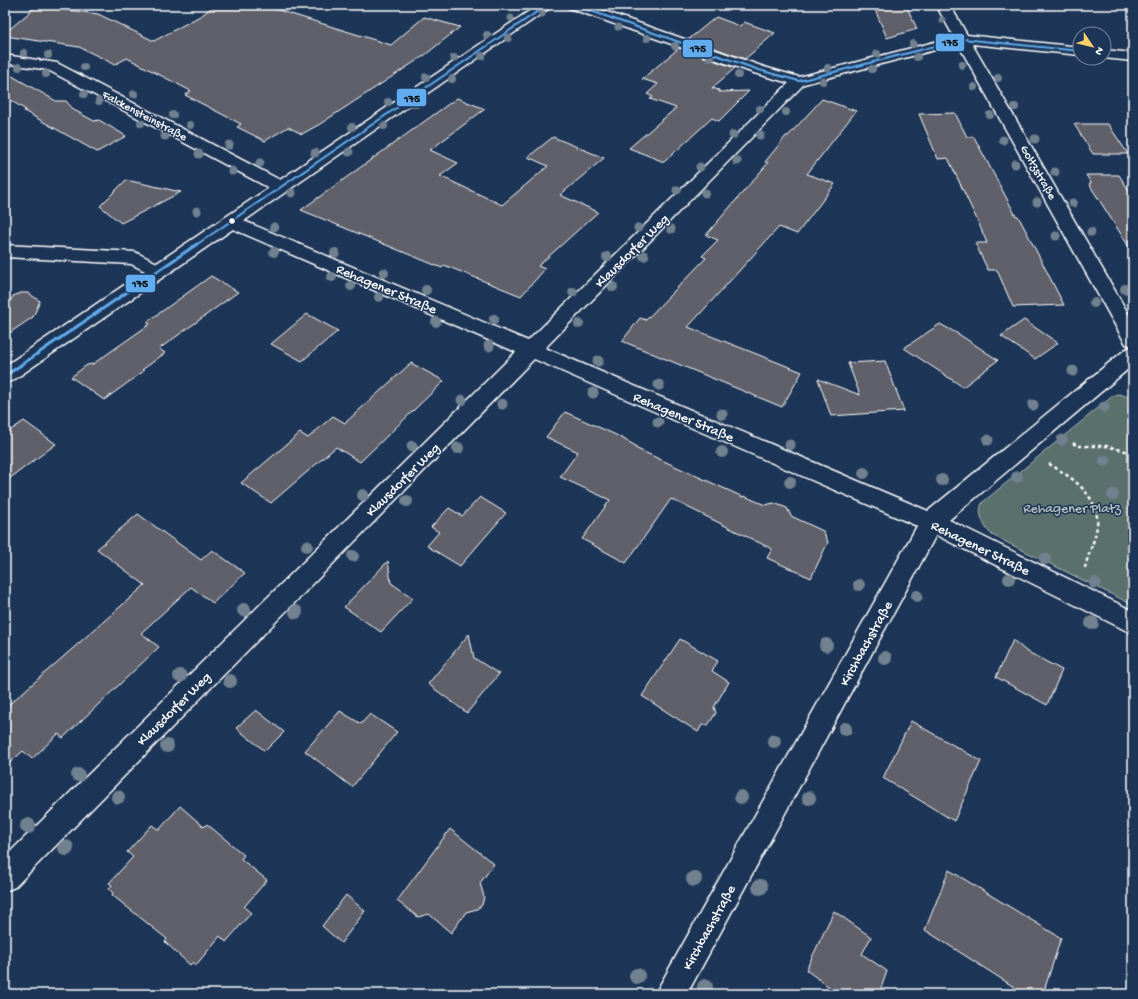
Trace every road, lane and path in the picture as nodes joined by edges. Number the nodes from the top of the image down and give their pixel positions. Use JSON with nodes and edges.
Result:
{"nodes":[{"id":1,"x":546,"y":5,"type":"edge"},
{"id":2,"x":574,"y":5,"type":"edge"},
{"id":3,"x":943,"y":5,"type":"edge"},
{"id":4,"x":964,"y":39,"type":"junction"},
{"id":5,"x":1072,"y":50,"type":"edge"},
{"id":6,"x":1112,"y":55,"type":"edge"},
{"id":7,"x":1133,"y":57,"type":"edge"},
{"id":8,"x":5,"y":59,"type":"edge"},
{"id":9,"x":799,"y":81,"type":"junction"},
{"id":10,"x":280,"y":186,"type":"junction"},
{"id":11,"x":230,"y":221,"type":"junction"},
{"id":12,"x":5,"y":251,"type":"edge"},
{"id":13,"x":158,"y":271,"type":"junction"},
{"id":14,"x":1133,"y":339,"type":"edge"},
{"id":15,"x":532,"y":350,"type":"junction"},
{"id":16,"x":1133,"y":354,"type":"edge"},
{"id":17,"x":5,"y":376,"type":"edge"},
{"id":18,"x":1073,"y":444,"type":"dead end"},
{"id":19,"x":1133,"y":453,"type":"edge"},
{"id":20,"x":1049,"y":464,"type":"dead end"},
{"id":21,"x":932,"y":522,"type":"junction"},
{"id":22,"x":1084,"y":570,"type":"dead end"},
{"id":23,"x":1133,"y":623,"type":"edge"},
{"id":24,"x":5,"y":877,"type":"edge"},
{"id":25,"x":670,"y":994,"type":"edge"}],
"edges":[{"from":1,"to":10,"type":"street"},
{"from":2,"to":9,"type":"street"},
{"from":3,"to":4,"type":"street","name":"Goltzstraße"},
{"from":4,"to":5,"type":"street"},
{"from":4,"to":9,"type":"street"},
{"from":4,"to":14,"type":"street","name":"Goltzstraße"},
{"from":6,"to":7,"type":"street"},
{"from":8,"to":10,"type":"street","name":"Falckensteinstraße"},
{"from":9,"to":15,"type":"street","name":"Klausdorfer Weg"},
{"from":10,"to":11,"type":"street"},
{"from":11,"to":13,"type":"street"},
{"from":11,"to":15,"type":"street","name":"Rehagener Straße"},
{"from":12,"to":13,"type":"street"},
{"from":13,"to":17,"type":"street"},
{"from":15,"to":21,"type":"street","name":"Rehagener Straße"},
{"from":15,"to":24,"type":"street","name":"Klausdorfer Weg"},
{"from":16,"to":21,"type":"street","name":"Kirchbachstraße"},
{"from":18,"to":19,"type":"path"},
{"from":20,"to":22,"type":"path"},
{"from":21,"to":23,"type":"street","name":"Rehagener Straße"},
{"from":21,"to":25,"type":"street","name":"Kirchbachstraße"}]}
